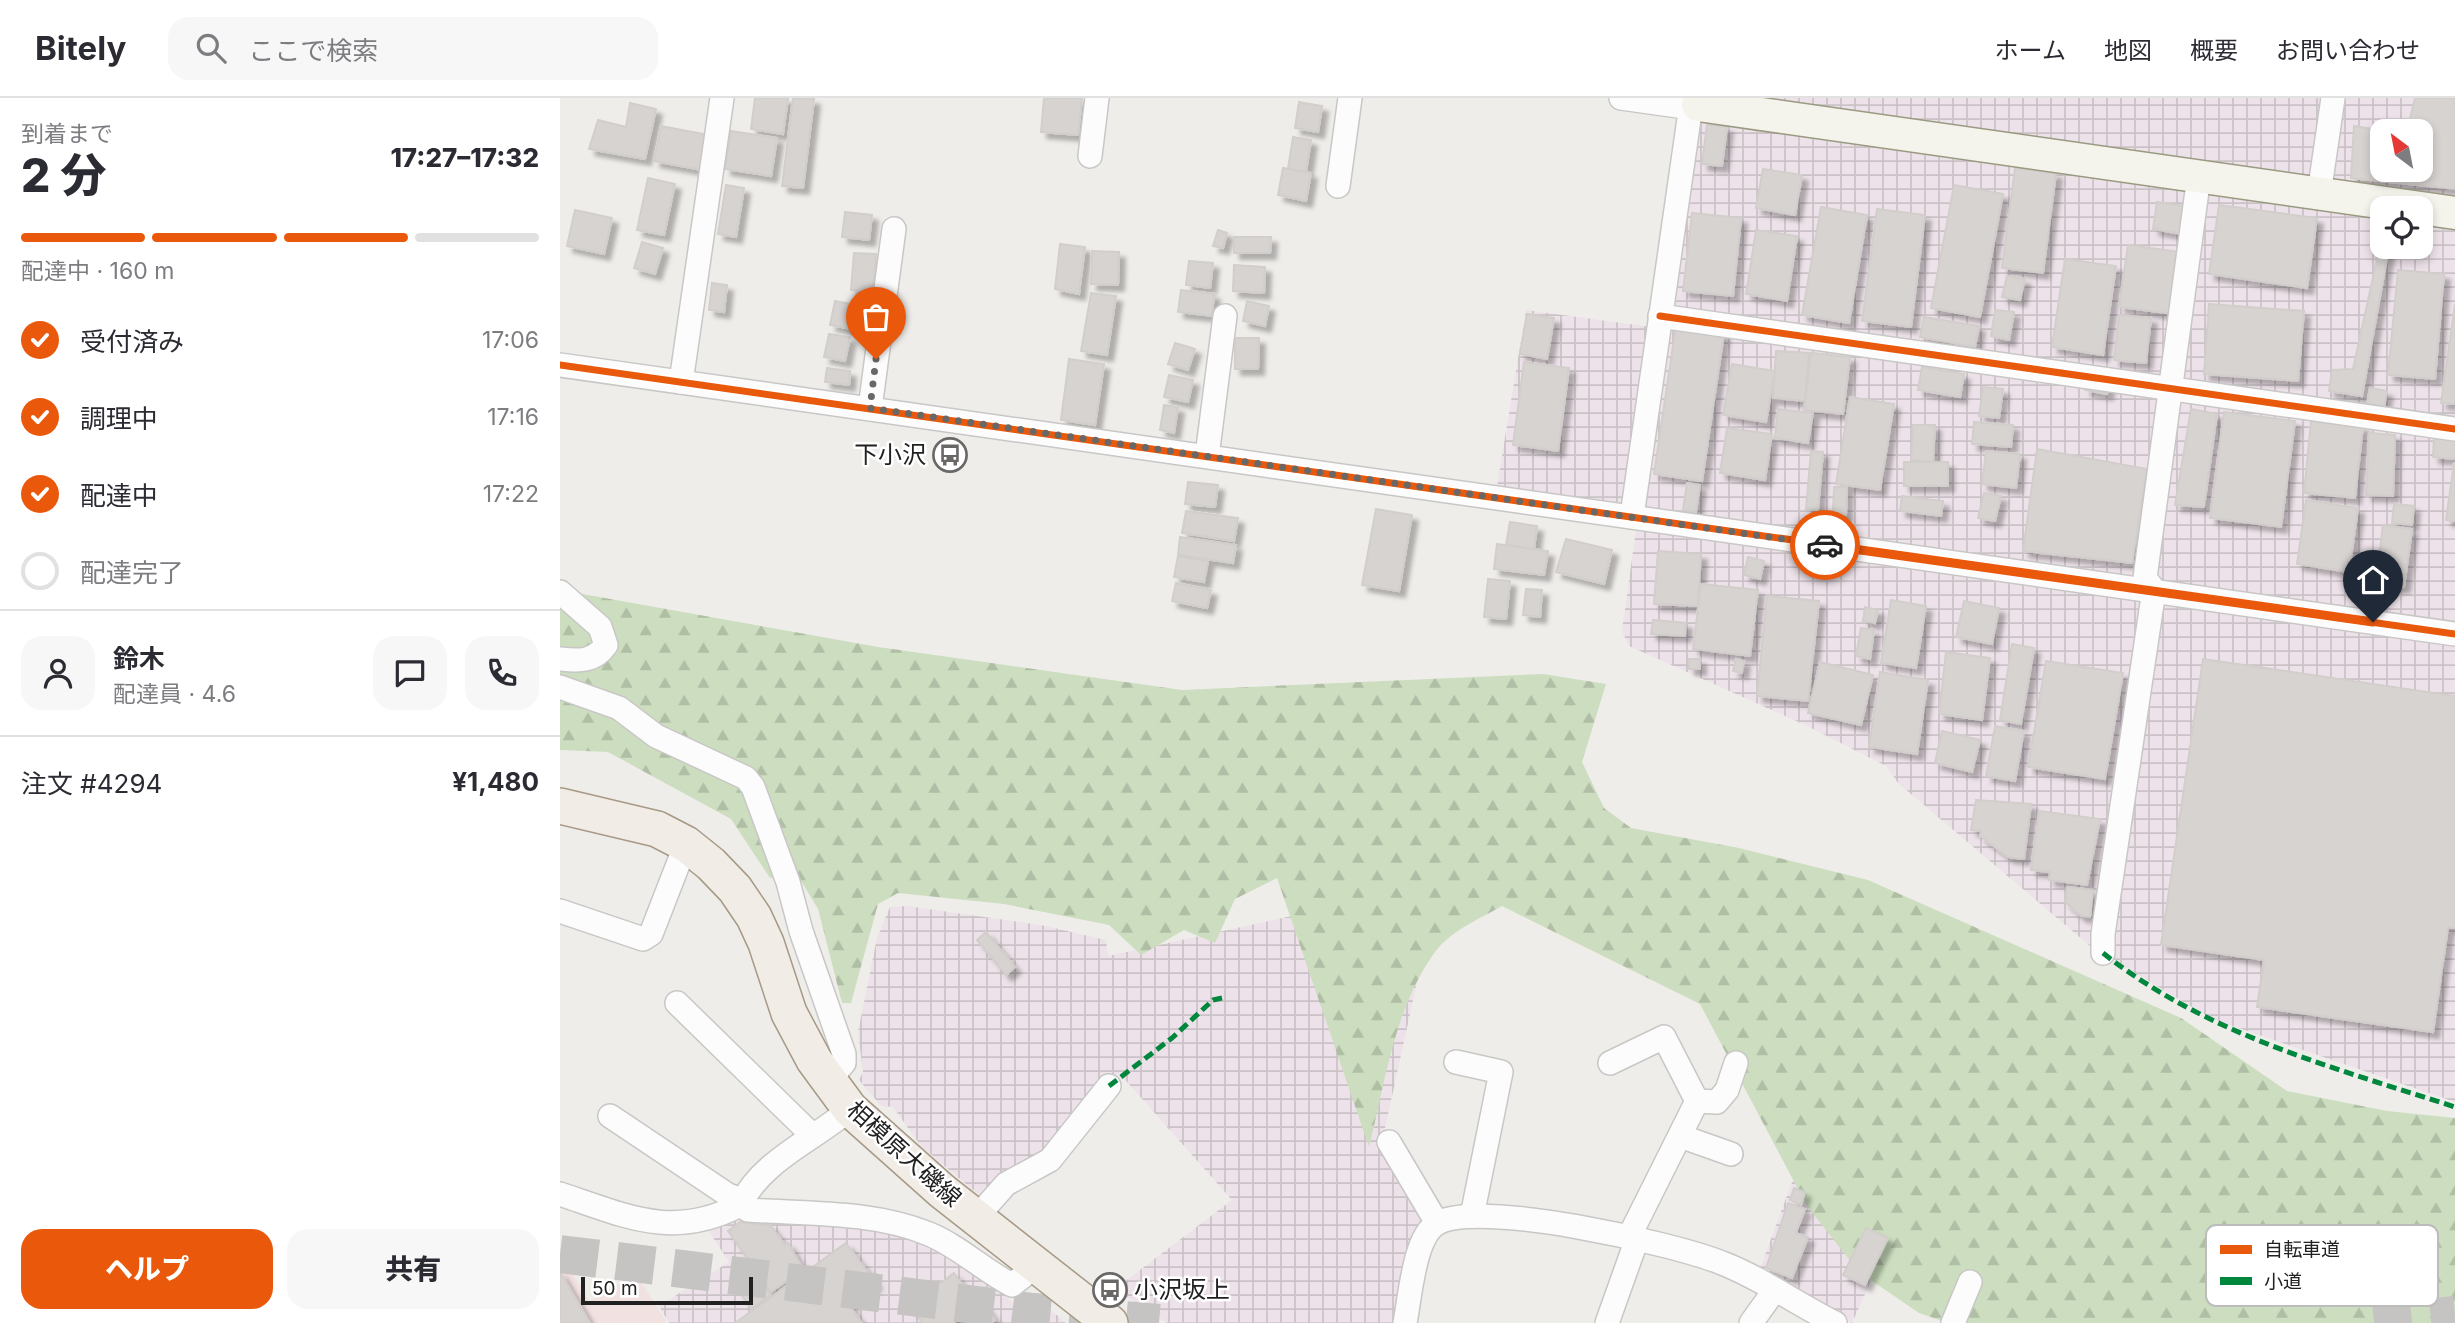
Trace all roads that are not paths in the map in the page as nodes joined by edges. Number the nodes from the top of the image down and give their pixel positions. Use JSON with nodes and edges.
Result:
{"nodes":[{"id":1,"x":722,"y":98,"type":"edge"},
{"id":2,"x":1097,"y":98,"type":"edge"},
{"id":3,"x":1350,"y":98,"type":"edge"},
{"id":4,"x":1621,"y":98,"type":"edge"},
{"id":5,"x":2333,"y":98,"type":"edge"},
{"id":6,"x":1698,"y":102,"type":"edge"},
{"id":7,"x":1090,"y":156,"type":"dead end"},
{"id":8,"x":2199,"y":176,"type":"junction"},
{"id":9,"x":1338,"y":186,"type":"dead end"},
{"id":10,"x":2319,"y":194,"type":"junction"},
{"id":11,"x":2455,"y":213,"type":"edge"},
{"id":12,"x":894,"y":229,"type":"dead end"},
{"id":13,"x":1660,"y":317,"type":"junction"},
{"id":14,"x":1217,"y":329,"type":"dead end"},
{"id":15,"x":560,"y":365,"type":"edge"},
{"id":16,"x":681,"y":382,"type":"junction"},
{"id":17,"x":2171,"y":388,"type":"junction"},
{"id":18,"x":870,"y":408,"type":"junction"},
{"id":19,"x":2455,"y":429,"type":"edge"},
{"id":20,"x":1207,"y":456,"type":"junction"},
{"id":21,"x":1632,"y":516,"type":"junction"},
{"id":22,"x":2154,"y":590,"type":"junction"},
{"id":23,"x":560,"y":592,"type":"edge"},
{"id":24,"x":2455,"y":634,"type":"edge"},
{"id":25,"x":560,"y":659,"type":"edge"},
{"id":26,"x":560,"y":687,"type":"edge"},
{"id":27,"x":560,"y":806,"type":"edge"},
{"id":28,"x":686,"y":844,"type":"junction"},
{"id":29,"x":571,"y":908,"type":"edge"},
{"id":30,"x":2103,"y":953,"type":"dead end"},
{"id":31,"x":677,"y":1003,"type":"dead end"},
{"id":32,"x":1456,"y":1062,"type":"dead end"},
{"id":33,"x":1610,"y":1063,"type":"dead end"},
{"id":34,"x":1736,"y":1063,"type":"dead end"},
{"id":35,"x":829,"y":1080,"type":"junction"},
{"id":36,"x":1110,"y":1086,"type":"dead end"},
{"id":37,"x":1697,"y":1101,"type":"junction"},
{"id":38,"x":850,"y":1109,"type":"junction"},
{"id":39,"x":610,"y":1116,"type":"dead end"},
{"id":40,"x":813,"y":1135,"type":"junction"},
{"id":41,"x":1680,"y":1136,"type":"junction"},
{"id":42,"x":1389,"y":1142,"type":"dead end"},
{"id":43,"x":1731,"y":1154,"type":"dead end"},
{"id":44,"x":560,"y":1194,"type":"edge"},
{"id":45,"x":741,"y":1202,"type":"junction"},
{"id":46,"x":1472,"y":1216,"type":"junction"},
{"id":47,"x":976,"y":1218,"type":"junction"},
{"id":48,"x":1437,"y":1223,"type":"junction"},
{"id":49,"x":1633,"y":1238,"type":"junction"},
{"id":50,"x":1036,"y":1266,"type":"junction"},
{"id":51,"x":1970,"y":1282,"type":"dead end"},
{"id":52,"x":1774,"y":1290,"type":"junction"},
{"id":53,"x":1110,"y":1323,"type":"edge"},
{"id":54,"x":1405,"y":1323,"type":"edge"},
{"id":55,"x":1607,"y":1323,"type":"edge"},
{"id":56,"x":1751,"y":1323,"type":"edge"},
{"id":57,"x":1835,"y":1323,"type":"edge"},
{"id":58,"x":1953,"y":1323,"type":"edge"}],
"edges":[{"from":1,"to":16,"type":"street"},
{"from":2,"to":7,"type":"street"},
{"from":3,"to":9,"type":"street"},
{"from":4,"to":6,"type":"street"},
{"from":5,"to":10,"type":"street"},
{"from":6,"to":8,"type":"street"},
{"from":6,"to":13,"type":"street"},
{"from":8,"to":10,"type":"street"},
{"from":8,"to":17,"type":"street"},
{"from":10,"to":11,"type":"street"},
{"from":12,"to":18,"type":"street"},
{"from":13,"to":17,"type":"street"},
{"from":13,"to":21,"type":"street"},
{"from":14,"to":20,"type":"street"},
{"from":15,"to":16,"type":"street"},
{"from":16,"to":18,"type":"street"},
{"from":17,"to":19,"type":"street"},
{"from":17,"to":22,"type":"street"},
{"from":18,"to":20,"type":"street"},
{"from":20,"to":21,"type":"street"},
{"from":21,"to":22,"type":"street"},
{"from":22,"to":24,"type":"street"},
{"from":22,"to":30,"type":"street"},
{"from":23,"to":25,"type":"street"},
{"from":26,"to":35,"type":"street"},
{"from":27,"to":28,"type":"main road","name":"相模原大磯線"},
{"from":28,"to":29,"type":"street"},
{"from":28,"to":35,"type":"main road","name":"相模原大磯線"},
{"from":31,"to":40,"type":"street"},
{"from":32,"to":46,"type":"street"},
{"from":33,"to":37,"type":"street"},
{"from":34,"to":37,"type":"street"},
{"from":35,"to":38,"type":"main road","name":"相模原大磯線"},
{"from":36,"to":47,"type":"street"},
{"from":37,"to":41,"type":"street"},
{"from":38,"to":40,"type":"street"},
{"from":38,"to":47,"type":"main road","name":"相模原大磯線"},
{"from":39,"to":45,"type":"street"},
{"from":40,"to":45,"type":"street"},
{"from":41,"to":43,"type":"street"},
{"from":41,"to":49,"type":"street"},
{"from":42,"to":48,"type":"street"},
{"from":44,"to":45,"type":"street"},
{"from":45,"to":50,"type":"street"},
{"from":46,"to":48,"type":"street"},
{"from":46,"to":49,"type":"street"},
{"from":47,"to":50,"type":"main road","name":"相模原大磯線"},
{"from":48,"to":54,"type":"street"},
{"from":49,"to":52,"type":"street"},
{"from":49,"to":55,"type":"street"},
{"from":50,"to":53,"type":"main road","name":"相模原大磯線"},
{"from":51,"to":58,"type":"street"},
{"from":52,"to":56,"type":"street"},
{"from":52,"to":57,"type":"street"}]}
